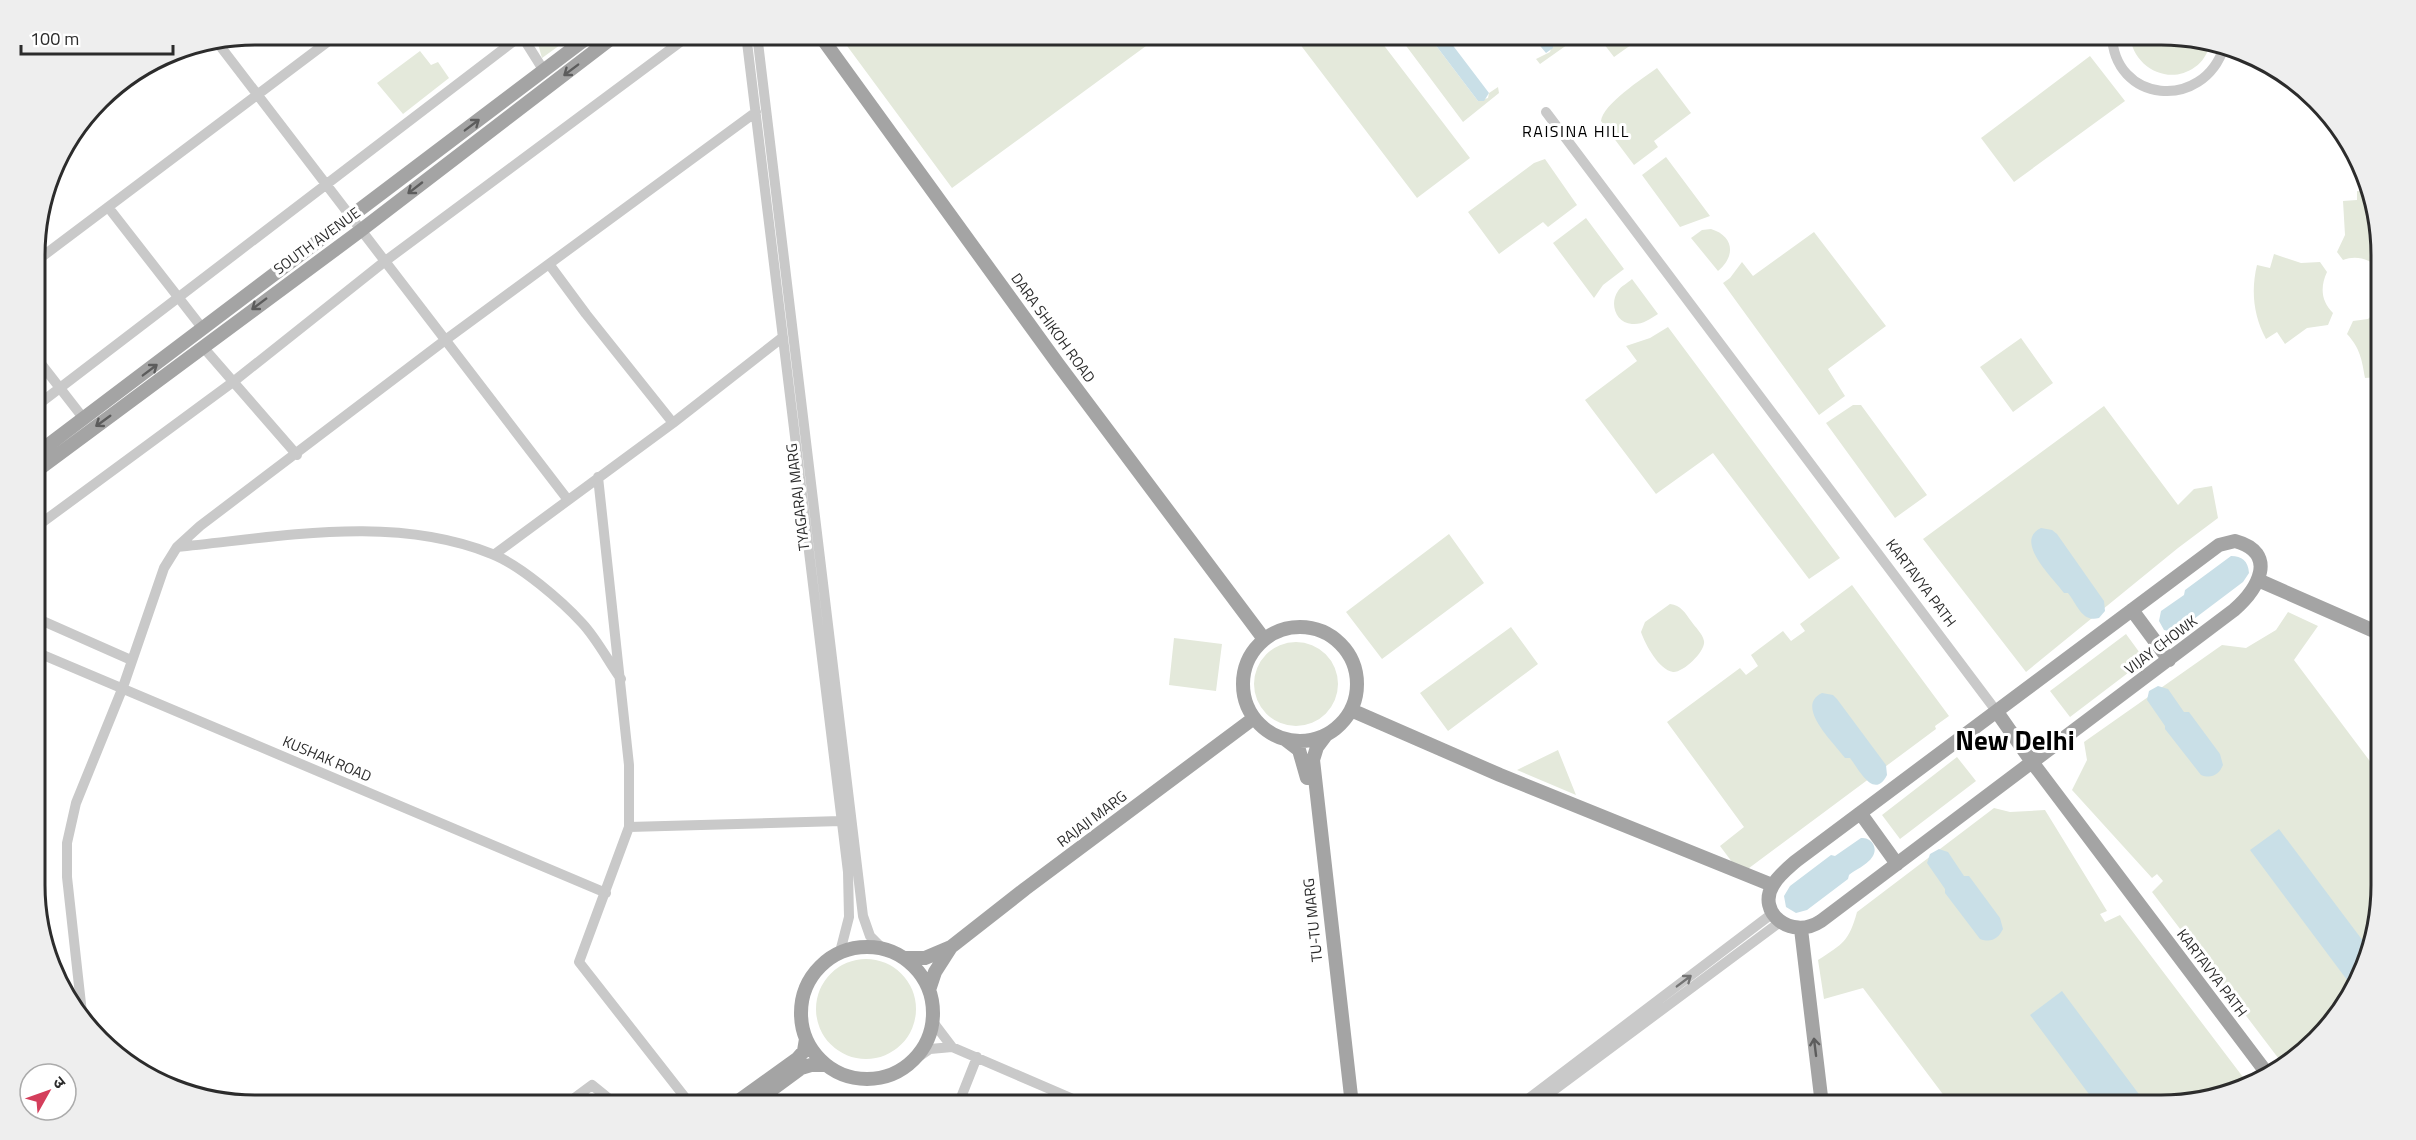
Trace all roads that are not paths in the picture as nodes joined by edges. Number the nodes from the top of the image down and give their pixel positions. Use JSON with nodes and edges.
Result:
{"nodes":[{"id":1,"x":324,"y":45,"type":"edge"},
{"id":2,"x":509,"y":45,"type":"edge"},
{"id":3,"x":528,"y":45,"type":"edge"},
{"id":4,"x":578,"y":45,"type":"edge"},
{"id":5,"x":603,"y":45,"type":"edge"},
{"id":6,"x":676,"y":45,"type":"edge"},
{"id":7,"x":747,"y":45,"type":"edge"},
{"id":8,"x":758,"y":45,"type":"edge"},
{"id":9,"x":827,"y":45,"type":"edge"},
{"id":10,"x":2113,"y":45,"type":"edge"},
{"id":11,"x":221,"y":48,"type":"edge"},
{"id":12,"x":2221,"y":54,"type":"edge"},
{"id":13,"x":544,"y":71,"type":"junction"},
{"id":14,"x":257,"y":96,"type":"junction"},
{"id":15,"x":756,"y":112,"type":"junction"},
{"id":16,"x":1546,"y":112,"type":"dead end"},
{"id":17,"x":326,"y":186,"type":"junction"},
{"id":18,"x":108,"y":207,"type":"junction"},
{"id":19,"x":350,"y":218,"type":"junction"},
{"id":20,"x":360,"y":231,"type":"junction"},
{"id":21,"x":45,"y":254,"type":"edge"},
{"id":22,"x":384,"y":262,"type":"junction"},
{"id":23,"x":549,"y":264,"type":"junction"},
{"id":24,"x":178,"y":298,"type":"junction"},
{"id":25,"x":203,"y":329,"type":"junction"},
{"id":26,"x":783,"y":337,"type":"junction"},
{"id":27,"x":444,"y":341,"type":"junction"},
{"id":28,"x":203,"y":347,"type":"junction"},
{"id":29,"x":45,"y":369,"type":"edge"},
{"id":30,"x":233,"y":382,"type":"junction"},
{"id":31,"x":60,"y":388,"type":"junction"},
{"id":32,"x":45,"y":399,"type":"edge"},
{"id":33,"x":84,"y":419,"type":"junction"},
{"id":34,"x":673,"y":423,"type":"junction"},
{"id":35,"x":45,"y":448,"type":"edge"},
{"id":36,"x":297,"y":455,"type":"junction"},
{"id":37,"x":45,"y":465,"type":"edge"},
{"id":38,"x":598,"y":477,"type":"junction"},
{"id":39,"x":568,"y":500,"type":"junction"},
{"id":40,"x":45,"y":521,"type":"edge"},
{"id":41,"x":177,"y":547,"type":"junction"},
{"id":42,"x":495,"y":554,"type":"junction"},
{"id":43,"x":2258,"y":580,"type":"junction"},
{"id":44,"x":2132,"y":610,"type":"junction"},
{"id":45,"x":45,"y":622,"type":"edge"},
{"id":46,"x":2371,"y":630,"type":"edge"},
{"id":47,"x":1264,"y":639,"type":"junction"},
{"id":48,"x":45,"y":656,"type":"edge"},
{"id":49,"x":130,"y":660,"type":"junction"},
{"id":50,"x":2169,"y":660,"type":"junction"},
{"id":51,"x":621,"y":680,"type":"junction"},
{"id":52,"x":123,"y":687,"type":"junction"},
{"id":53,"x":1351,"y":710,"type":"junction"},
{"id":54,"x":1997,"y":711,"type":"junction"},
{"id":55,"x":1254,"y":718,"type":"junction"},
{"id":56,"x":1326,"y":735,"type":"junction"},
{"id":57,"x":1286,"y":740,"type":"junction"},
{"id":58,"x":2032,"y":762,"type":"junction"},
{"id":59,"x":1861,"y":814,"type":"junction"},
{"id":60,"x":842,"y":821,"type":"junction"},
{"id":61,"x":629,"y":827,"type":"junction"},
{"id":62,"x":1898,"y":864,"type":"junction"},
{"id":63,"x":1772,"y":885,"type":"junction"},
{"id":64,"x":606,"y":893,"type":"junction"},
{"id":65,"x":1777,"y":917,"type":"junction"},
{"id":66,"x":1801,"y":929,"type":"junction"},
{"id":67,"x":951,"y":947,"type":"junction"},
{"id":68,"x":883,"y":949,"type":"junction"},
{"id":69,"x":840,"y":952,"type":"junction"},
{"id":70,"x":904,"y":958,"type":"junction"},
{"id":71,"x":929,"y":990,"type":"junction"},
{"id":72,"x":81,"y":1002,"type":"edge"},
{"id":73,"x":933,"y":1022,"type":"junction"},
{"id":74,"x":806,"y":1039,"type":"junction"},
{"id":75,"x":951,"y":1047,"type":"junction"},
{"id":76,"x":917,"y":1058,"type":"junction"},
{"id":77,"x":977,"y":1058,"type":"junction"},
{"id":78,"x":825,"y":1065,"type":"junction"},
{"id":79,"x":2262,"y":1068,"type":"edge"},
{"id":80,"x":579,"y":1095,"type":"edge"},
{"id":81,"x":604,"y":1095,"type":"edge"},
{"id":82,"x":683,"y":1095,"type":"edge"},
{"id":83,"x":747,"y":1095,"type":"edge"},
{"id":84,"x":765,"y":1095,"type":"edge"},
{"id":85,"x":962,"y":1095,"type":"edge"},
{"id":86,"x":1064,"y":1095,"type":"edge"},
{"id":87,"x":1345,"y":1095,"type":"edge"},
{"id":88,"x":1351,"y":1095,"type":"edge"},
{"id":89,"x":1534,"y":1095,"type":"edge"},
{"id":90,"x":1547,"y":1095,"type":"edge"},
{"id":91,"x":1821,"y":1095,"type":"edge"}],
"edges":[{"from":1,"to":14,"type":"street"},
{"from":2,"to":17,"type":"street"},
{"from":3,"to":13,"type":"street"},
{"from":4,"to":13,"type":"main road","name":"SOUTH AVENUE"},
{"from":5,"to":20,"type":"main road","name":"SOUTH AVENUE","one_way":true},
{"from":6,"to":22,"type":"street"},
{"from":7,"to":15,"type":"street","name":"TYAGARAJ MARG"},
{"from":8,"to":68,"type":"street","name":"TYAGARAJ MARG"},
{"from":9,"to":47,"type":"main road","name":"DARA SHIKOH ROAD"},
{"from":10,"to":12,"type":"street"},
{"from":11,"to":14,"type":"street"},
{"from":19,"to":13,"type":"main road","name":"SOUTH AVENUE","one_way":true},
{"from":14,"to":17,"type":"street"},
{"from":14,"to":18,"type":"street"},
{"from":15,"to":23,"type":"street"},
{"from":15,"to":26,"type":"street","name":"TYAGARAJ MARG"},
{"from":16,"to":54,"type":"street","name":"KARTAVYA PATH"},
{"from":17,"to":19,"type":"street"},
{"from":17,"to":24,"type":"street"},
{"from":18,"to":21,"type":"street"},
{"from":18,"to":24,"type":"street"},
{"from":19,"to":20,"type":"street"},
{"from":19,"to":25,"type":"main road","name":"SOUTH AVENUE"},
{"from":20,"to":22,"type":"street"},
{"from":20,"to":28,"type":"main road","name":"SOUTH AVENUE","one_way":true},
{"from":22,"to":27,"type":"street"},
{"from":22,"to":30,"type":"street"},
{"from":23,"to":27,"type":"street"},
{"from":23,"to":34,"type":"street"},
{"from":24,"to":25,"type":"street"},
{"from":24,"to":31,"type":"street"},
{"from":33,"to":25,"type":"main road","name":"SOUTH AVENUE","one_way":true},
{"from":26,"to":34,"type":"street"},
{"from":26,"to":60,"type":"street","name":"TYAGARAJ MARG"},
{"from":27,"to":36,"type":"street"},
{"from":27,"to":39,"type":"street"},
{"from":28,"to":30,"type":"street"},
{"from":28,"to":37,"type":"main road","name":"SOUTH AVENUE","one_way":true},
{"from":29,"to":31,"type":"street"},
{"from":30,"to":36,"type":"street"},
{"from":30,"to":40,"type":"street"},
{"from":31,"to":32,"type":"street"},
{"from":31,"to":33,"type":"street"},
{"from":33,"to":35,"type":"main road","name":"SOUTH AVENUE"},
{"from":34,"to":38,"type":"street"},
{"from":36,"to":41,"type":"street"},
{"from":38,"to":39,"type":"street"},
{"from":38,"to":51,"type":"street"},
{"from":39,"to":42,"type":"street"},
{"from":41,"to":42,"type":"street"},
{"from":41,"to":49,"type":"street"},
{"from":42,"to":51,"type":"street"},
{"from":43,"to":44,"type":"main road"},
{"from":43,"to":46,"type":"main road"},
{"from":43,"to":50,"type":"main road","name":"VIJAY CHOWK"},
{"from":44,"to":50,"type":"main road"},
{"from":44,"to":54,"type":"main road"},
{"from":45,"to":49,"type":"street"},
{"from":47,"to":53,"type":"main road"},
{"from":47,"to":55,"type":"main road"},
{"from":48,"to":52,"type":"street","name":"KUSHAK ROAD"},
{"from":49,"to":52,"type":"street"},
{"from":50,"to":58,"type":"main road","name":"VIJAY CHOWK"},
{"from":51,"to":61,"type":"street"},
{"from":52,"to":64,"type":"street","name":"KUSHAK ROAD"},
{"from":52,"to":72,"type":"street"},
{"from":53,"to":56,"type":"main road"},
{"from":53,"to":63,"type":"main road"},
{"from":54,"to":58,"type":"main road","name":"KARTAVYA PATH"},
{"from":54,"to":59,"type":"main road"},
{"from":55,"to":57,"type":"main road"},
{"from":55,"to":67,"type":"main road","name":"RAJAJI MARG"},
{"from":56,"to":57,"type":"main road"},
{"from":56,"to":88,"type":"main road","name":"TU-TU MARG"},
{"from":57,"to":87,"type":"main road","name":"TU-TU MARG"},
{"from":58,"to":62,"type":"main road","name":"VIJAY CHOWK"},
{"from":58,"to":79,"type":"main road","name":"KARTAVYA PATH"},
{"from":59,"to":62,"type":"main road"},
{"from":59,"to":63,"type":"main road"},
{"from":60,"to":61,"type":"street"},
{"from":60,"to":69,"type":"street","name":"TYAGARAJ MARG"},
{"from":61,"to":64,"type":"street"},
{"from":62,"to":66,"type":"main road","name":"VIJAY CHOWK"},
{"from":63,"to":65,"type":"main road"},
{"from":64,"to":82,"type":"street"},
{"from":65,"to":66,"type":"main road"},
{"from":89,"to":65,"type":"street","one_way":true},
{"from":65,"to":90,"type":"street"},
{"from":91,"to":66,"type":"main road","one_way":true},
{"from":67,"to":70,"type":"main road","name":"RAJAJI MARG"},
{"from":67,"to":71,"type":"main road","name":"RAJAJI MARG"},
{"from":68,"to":69,"type":"main road"},
{"from":68,"to":70,"type":"main road"},
{"from":69,"to":74,"type":"main road"},
{"from":70,"to":71,"type":"main road"},
{"from":71,"to":73,"type":"main road"},
{"from":73,"to":75,"type":"street"},
{"from":73,"to":76,"type":"main road"},
{"from":74,"to":78,"type":"main road"},
{"from":74,"to":83,"type":"main road"},
{"from":75,"to":76,"type":"street"},
{"from":75,"to":77,"type":"street"},
{"from":76,"to":78,"type":"main road"},
{"from":77,"to":85,"type":"street"},
{"from":77,"to":86,"type":"street"},
{"from":78,"to":84,"type":"main road"},
{"from":80,"to":81,"type":"street"}]}
